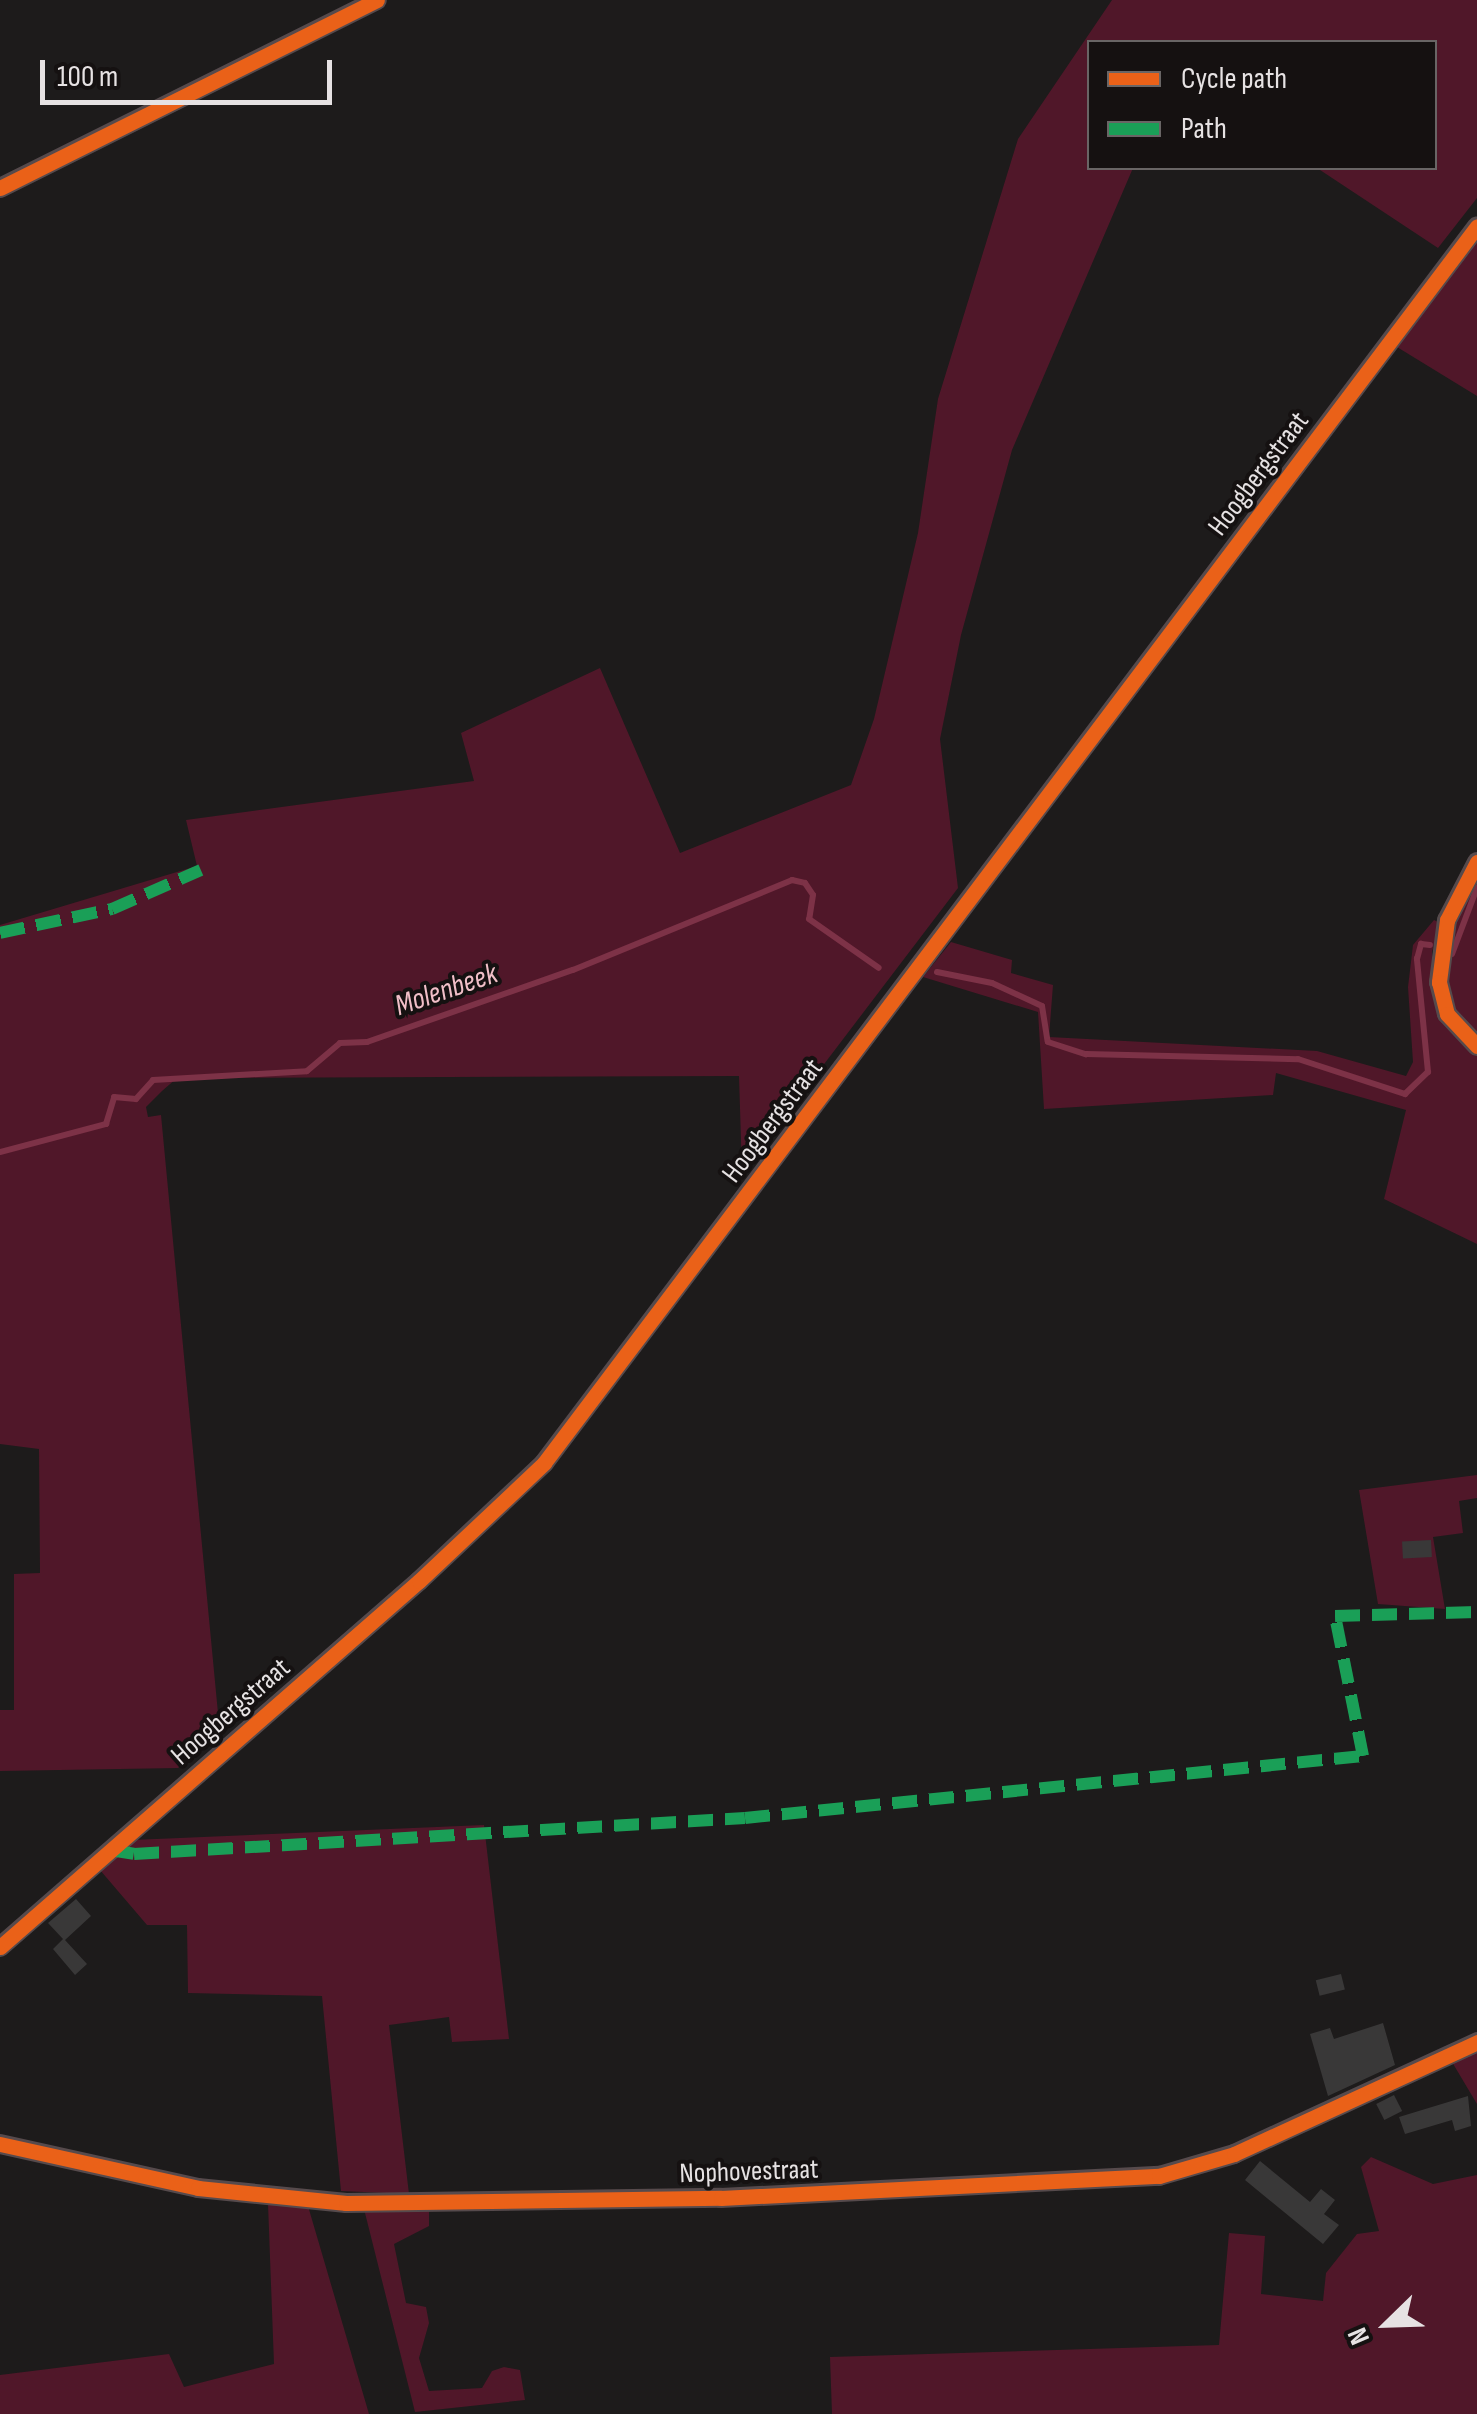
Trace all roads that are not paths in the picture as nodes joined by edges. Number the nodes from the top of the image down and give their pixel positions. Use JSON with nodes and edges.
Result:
{"nodes":[{"id":1,"x":377,"y":0,"type":"edge"},
{"id":2,"x":0,"y":188,"type":"edge"},
{"id":3,"x":1477,"y":226,"type":"edge"},
{"id":4,"x":1477,"y":862,"type":"edge"},
{"id":5,"x":1477,"y":1046,"type":"edge"},
{"id":6,"x":0,"y":1947,"type":"edge"},
{"id":7,"x":1477,"y":2042,"type":"edge"},
{"id":8,"x":0,"y":2144,"type":"edge"}],
"edges":[{"from":1,"to":2,"type":"street"},
{"from":3,"to":6,"type":"street","name":"Hoogbergstraat"},
{"from":4,"to":5,"type":"street"},
{"from":7,"to":8,"type":"street","name":"Nophovestraat"}]}
